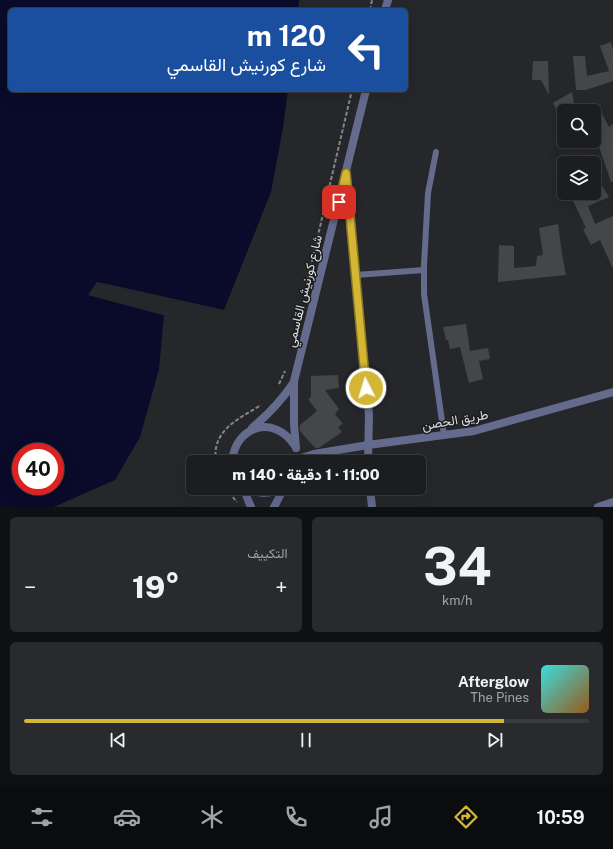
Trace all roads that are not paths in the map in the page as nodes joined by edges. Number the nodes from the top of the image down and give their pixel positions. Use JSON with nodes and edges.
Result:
{"nodes":[{"id":1,"x":366,"y":92,"type":"edge"},
{"id":2,"x":436,"y":152,"type":"dead end"},
{"id":3,"x":346,"y":173,"type":"junction"},
{"id":4,"x":424,"y":270,"type":"junction"},
{"id":5,"x":356,"y":275,"type":"junction"},
{"id":6,"x":294,"y":381,"type":"junction"},
{"id":7,"x":613,"y":392,"type":"edge"},
{"id":8,"x":247,"y":432,"type":"junction"},
{"id":9,"x":444,"y":435,"type":"junction"},
{"id":10,"x":368,"y":445,"type":"junction"},
{"id":11,"x":296,"y":448,"type":"junction"},
{"id":12,"x":232,"y":455,"type":"edge"},
{"id":13,"x":297,"y":455,"type":"edge"},
{"id":14,"x":311,"y":455,"type":"edge"},
{"id":15,"x":368,"y":455,"type":"edge"},
{"id":16,"x":246,"y":495,"type":"edge"},
{"id":17,"x":280,"y":495,"type":"edge"},
{"id":18,"x":371,"y":495,"type":"edge"},
{"id":19,"x":613,"y":502,"type":"edge"},
{"id":20,"x":251,"y":507,"type":"edge"},
{"id":21,"x":274,"y":507,"type":"edge"},
{"id":22,"x":372,"y":507,"type":"edge"},
{"id":23,"x":598,"y":507,"type":"edge"}],
"edges":[{"from":1,"to":3,"type":"street","name":"شارع كورنيش القاسمي"},
{"from":2,"to":4,"type":"lane"},
{"from":3,"to":5,"type":"street"},
{"from":3,"to":6,"type":"street","name":"شارع كورنيش القاسمي"},
{"from":4,"to":5,"type":"lane"},
{"from":4,"to":9,"type":"lane"},
{"from":5,"to":10,"type":"street"},
{"from":6,"to":8,"type":"street","name":"شارع كورنيش القاسمي"},
{"from":6,"to":11,"type":"street","name":"شارع كورنيش القاسمي"},
{"from":7,"to":9,"type":"street","name":"طريق الحصن"},
{"from":8,"to":11,"type":"street"},
{"from":8,"to":12,"type":"street","name":"شارع كورنيش القاسمي"},
{"from":9,"to":10,"type":"street","name":"طريق الحصن"},
{"from":10,"to":14,"type":"street","name":"طريق الحصن"},
{"from":10,"to":15,"type":"street"},
{"from":11,"to":13,"type":"street","name":"شارع كورنيش القاسمي"},
{"from":16,"to":20,"type":"street"},
{"from":17,"to":21,"type":"street"},
{"from":18,"to":22,"type":"street"},
{"from":19,"to":23,"type":"street"}]}
